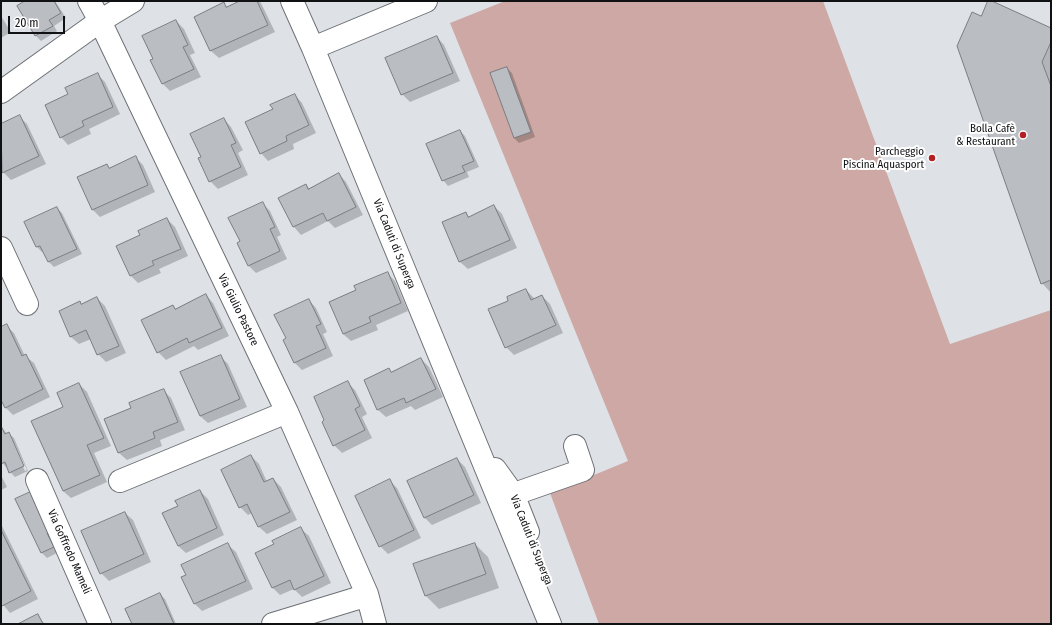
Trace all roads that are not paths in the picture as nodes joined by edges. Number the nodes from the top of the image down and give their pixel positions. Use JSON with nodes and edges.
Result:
{"nodes":[{"id":1,"x":89,"y":1,"type":"edge"},
{"id":2,"x":133,"y":1,"type":"edge"},
{"id":3,"x":292,"y":1,"type":"edge"},
{"id":4,"x":426,"y":1,"type":"edge"},
{"id":5,"x":100,"y":21,"type":"junction"},
{"id":6,"x":313,"y":48,"type":"junction"},
{"id":7,"x":1,"y":92,"type":"edge"},
{"id":8,"x":1,"y":248,"type":"edge"},
{"id":9,"x":27,"y":304,"type":"dead end"},
{"id":10,"x":287,"y":412,"type":"junction"},
{"id":11,"x":575,"y":446,"type":"dead end"},
{"id":12,"x":37,"y":480,"type":"dead end"},
{"id":13,"x":120,"y":481,"type":"dead end"},
{"id":14,"x":506,"y":497,"type":"junction"},
{"id":15,"x":367,"y":594,"type":"junction"},
{"id":16,"x":100,"y":624,"type":"edge"},
{"id":17,"x":273,"y":624,"type":"edge"},
{"id":18,"x":376,"y":624,"type":"edge"},
{"id":19,"x":550,"y":624,"type":"edge"},
{"id":20,"x":565,"y":624,"type":"edge"}],
"edges":[{"from":1,"to":5,"type":"street","name":"Via Giulio Pastore"},
{"from":2,"to":5,"type":"street"},
{"from":3,"to":6,"type":"street","name":"Via Caduti di Superga"},
{"from":4,"to":6,"type":"street"},
{"from":5,"to":7,"type":"street"},
{"from":5,"to":10,"type":"street","name":"Via Giulio Pastore"},
{"from":6,"to":14,"type":"street","name":"Via Caduti di Superga"},
{"from":8,"to":9,"type":"street"},
{"from":10,"to":13,"type":"street"},
{"from":10,"to":15,"type":"street","name":"Via Giulio Pastore"},
{"from":11,"to":14,"type":"street"},
{"from":12,"to":16,"type":"street","name":"Via Goffredo Mameli"},
{"from":14,"to":19,"type":"street","name":"Via Caduti di Superga"},
{"from":14,"to":20,"type":"street","name":"Via Caduti di Superga"},
{"from":15,"to":17,"type":"street"},
{"from":15,"to":18,"type":"street","name":"Via Giulio Pastore"}]}
